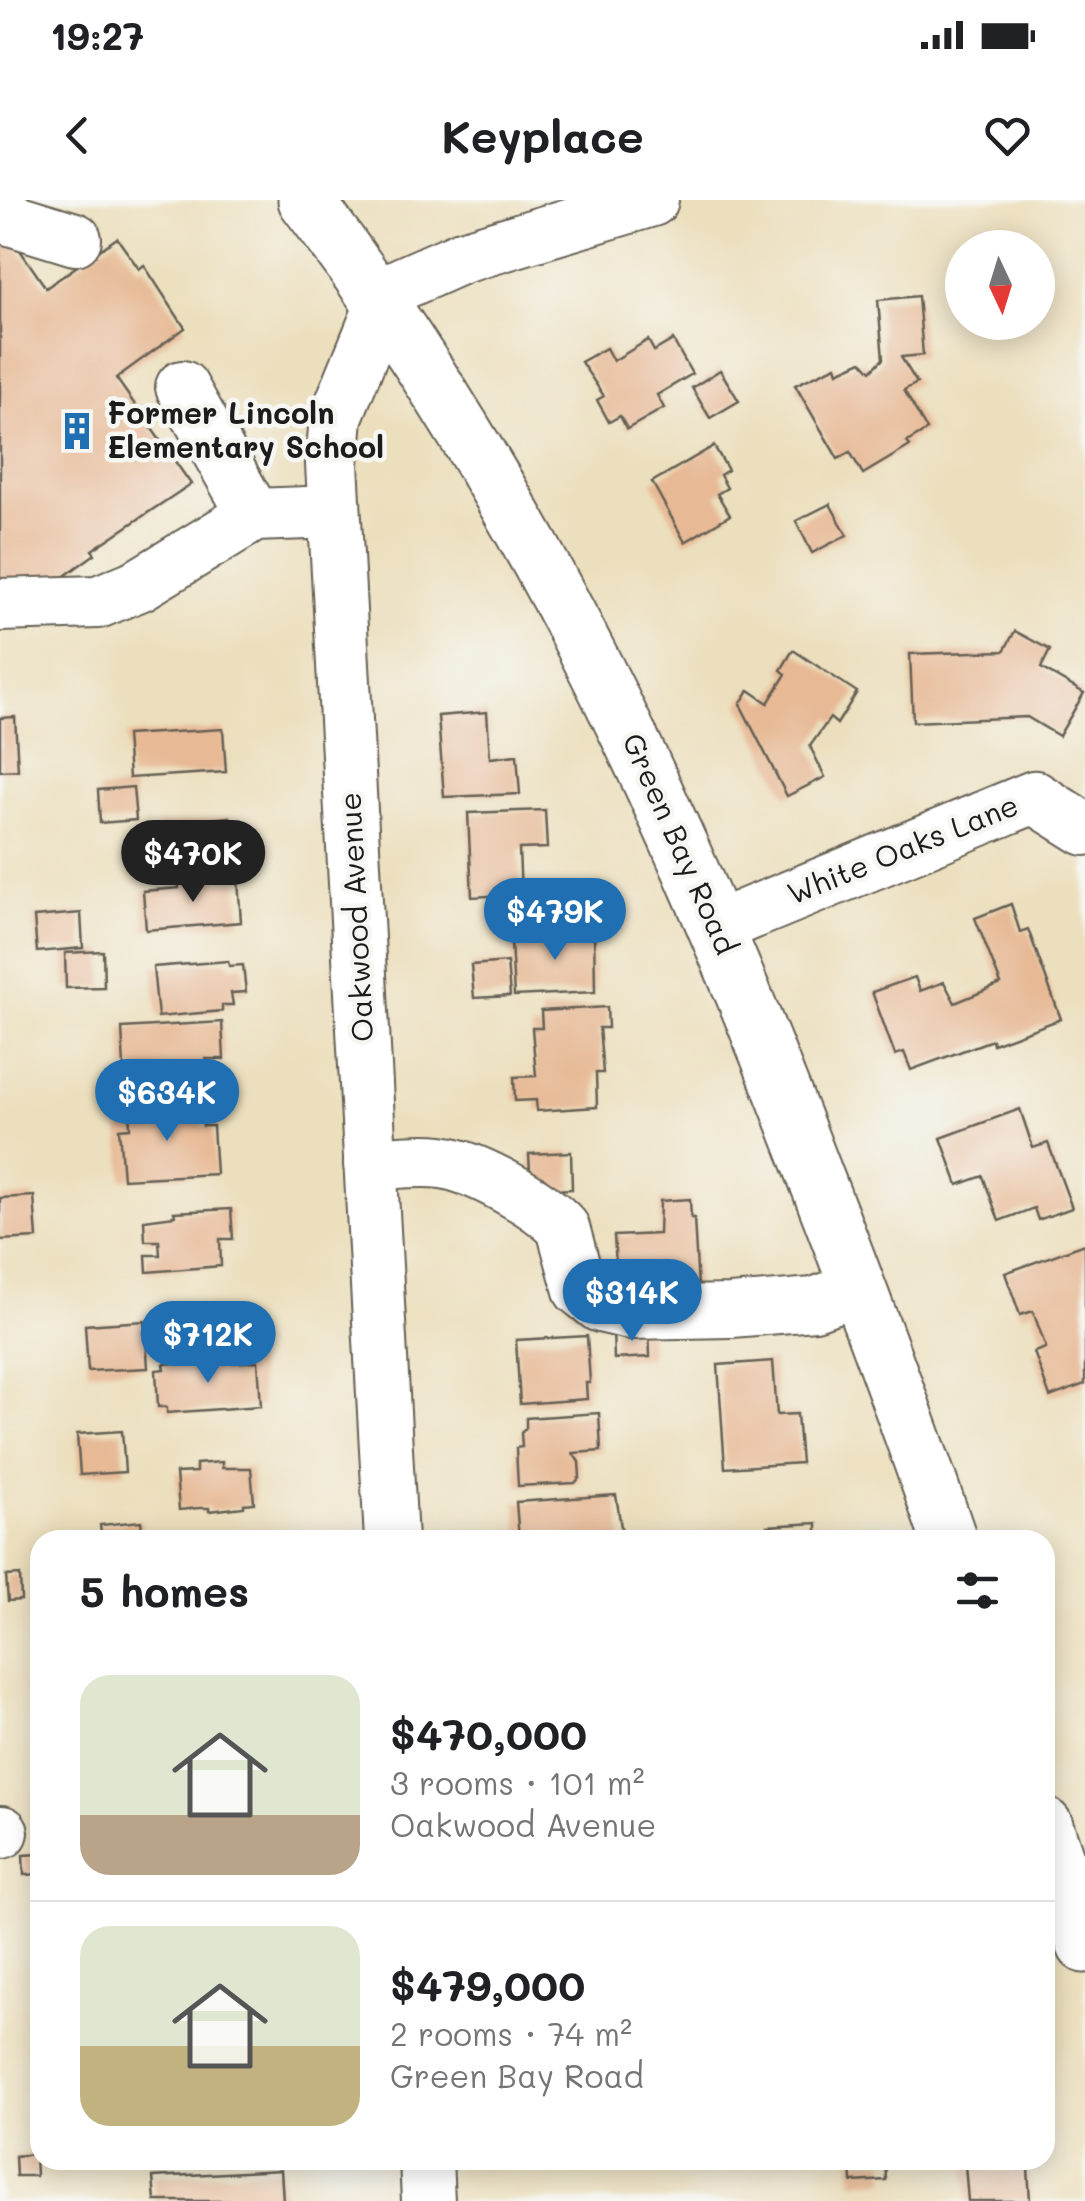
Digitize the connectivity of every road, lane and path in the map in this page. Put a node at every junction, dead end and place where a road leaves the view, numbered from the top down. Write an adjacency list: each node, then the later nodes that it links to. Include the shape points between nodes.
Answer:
1 (306, 200): 5 (main road, Green Bay Road)
2 (652, 200): 5 (street, via 462,257 401,284)
3 (0, 216): 4 (street)
4 (74, 239)
5 (383, 302): 7 (street, Oakwood Avenue, via 336,418); 11 (main road, Green Bay Road, via 527,538 623,718)
6 (182, 386): 8 (street)
7 (334, 512): 8 (street); 12 (street, Oakwood Avenue)
8 (254, 516): 9 (street, via 98,602)
9 (0, 605)
10 (1085, 829): 11 (street, White Oaks Lane, via 1034,797)
11 (717, 927): 13 (main road, Green Bay Road)
12 (370, 1164): 13 (street, via 440,1162 506,1189 563,1228 580,1290 600,1306 630,1313 731,1311 814,1304); 14 (street, Oakwood Avenue)
13 (858, 1288): 15 (main road, Green Bay Road)
14 (390, 1530)
15 (946, 1530)
16 (1055, 1856): 17 (main road)
17 (1085, 1945)
18 (426, 2170): 19 (street)
19 (428, 2201)

